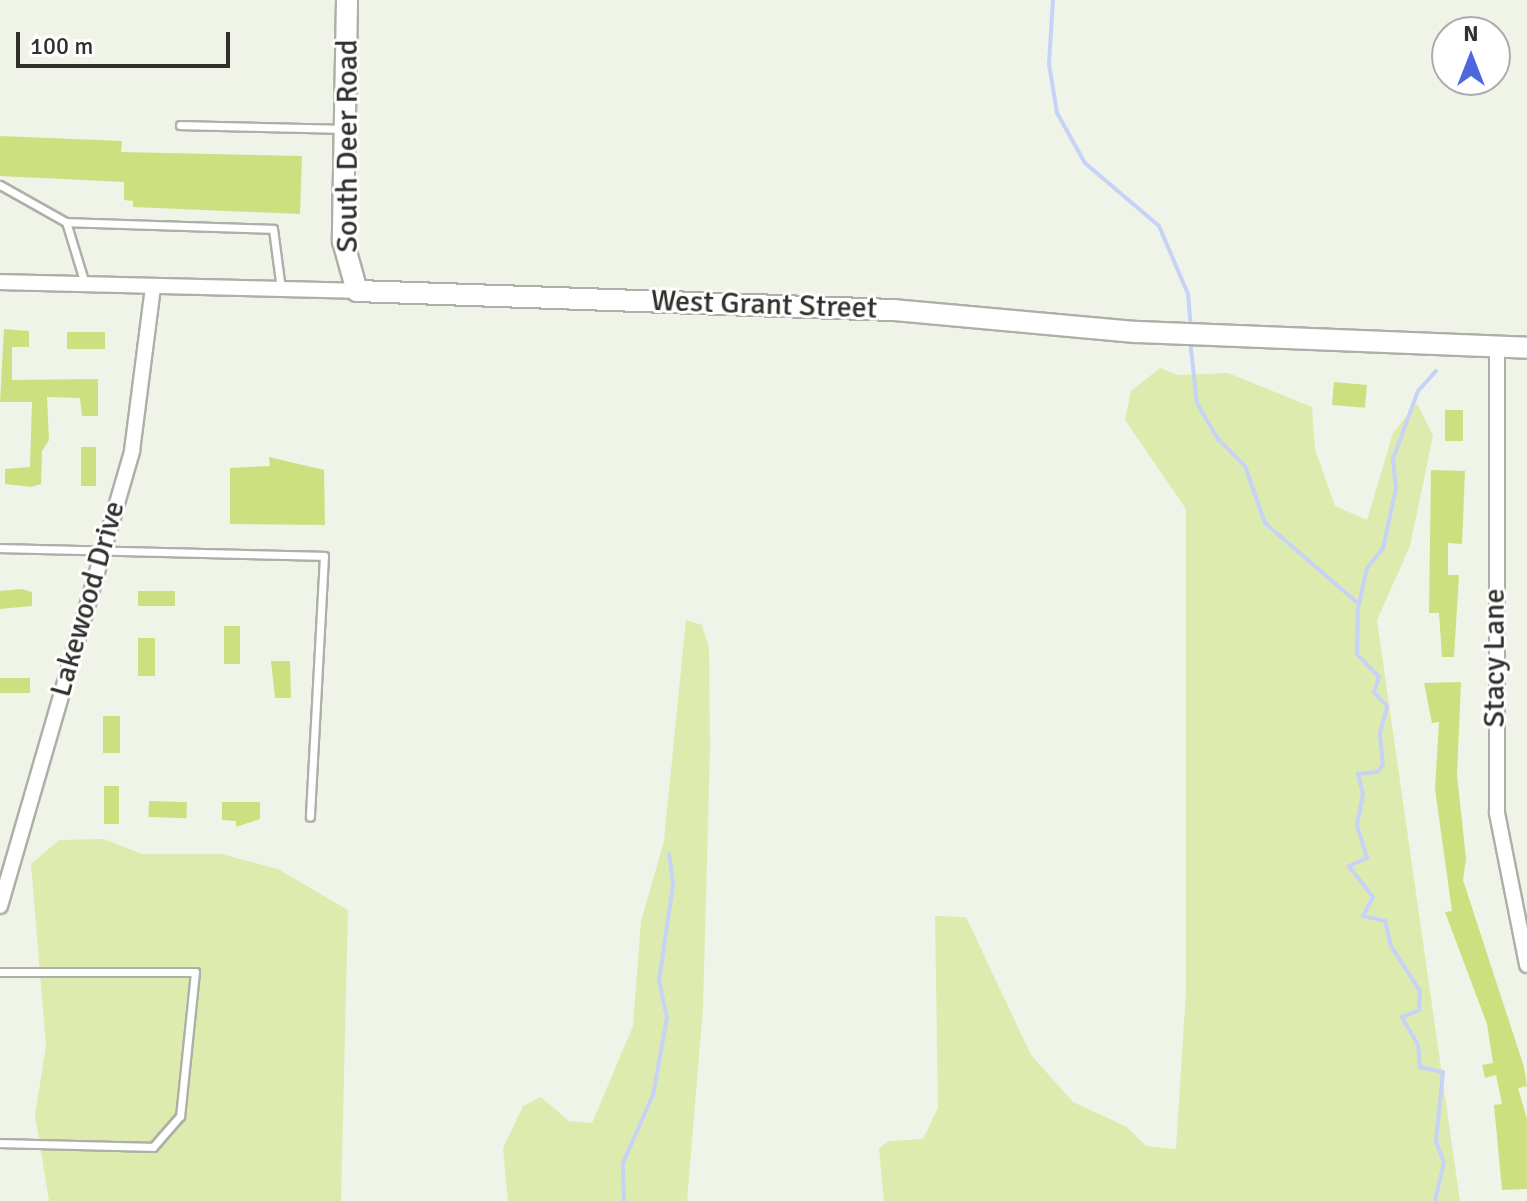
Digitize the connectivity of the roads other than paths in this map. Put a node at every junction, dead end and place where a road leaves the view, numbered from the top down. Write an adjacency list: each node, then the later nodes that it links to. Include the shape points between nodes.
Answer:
1 (347, 0): 3 (main road, South Deer Road)
2 (180, 125): 3 (lane)
3 (346, 129): 10 (main road, South Deer Road, via 343,241)
4 (0, 185): 5 (lane)
5 (66, 222): 7 (lane); 9 (lane, via 273,229)
6 (0, 282): 7 (street, West Grant Street)
7 (85, 284): 8 (street, West Grant Street)
8 (153, 288): 9 (street, West Grant Street); 14 (street, Lakewood Drive, via 139,415)
9 (281, 289): 10 (street, West Grant Street)
10 (357, 291): 11 (main road, West Grant Street, via 894,310 1136,332)
11 (1497, 347): 12 (main road, West Grant Street); 17 (street, Stacy Lane, via 1497,813)
12 (1527, 348)
13 (0, 548): 14 (lane)
14 (102, 550): 15 (lane, via 324,556); 16 (street, Lakewood Drive)
15 (310, 817)
16 (0, 906)
17 (1527, 965)
18 (0, 972): 19 (lane, via 195,972 180,1116 153,1147)
19 (0, 1143)

